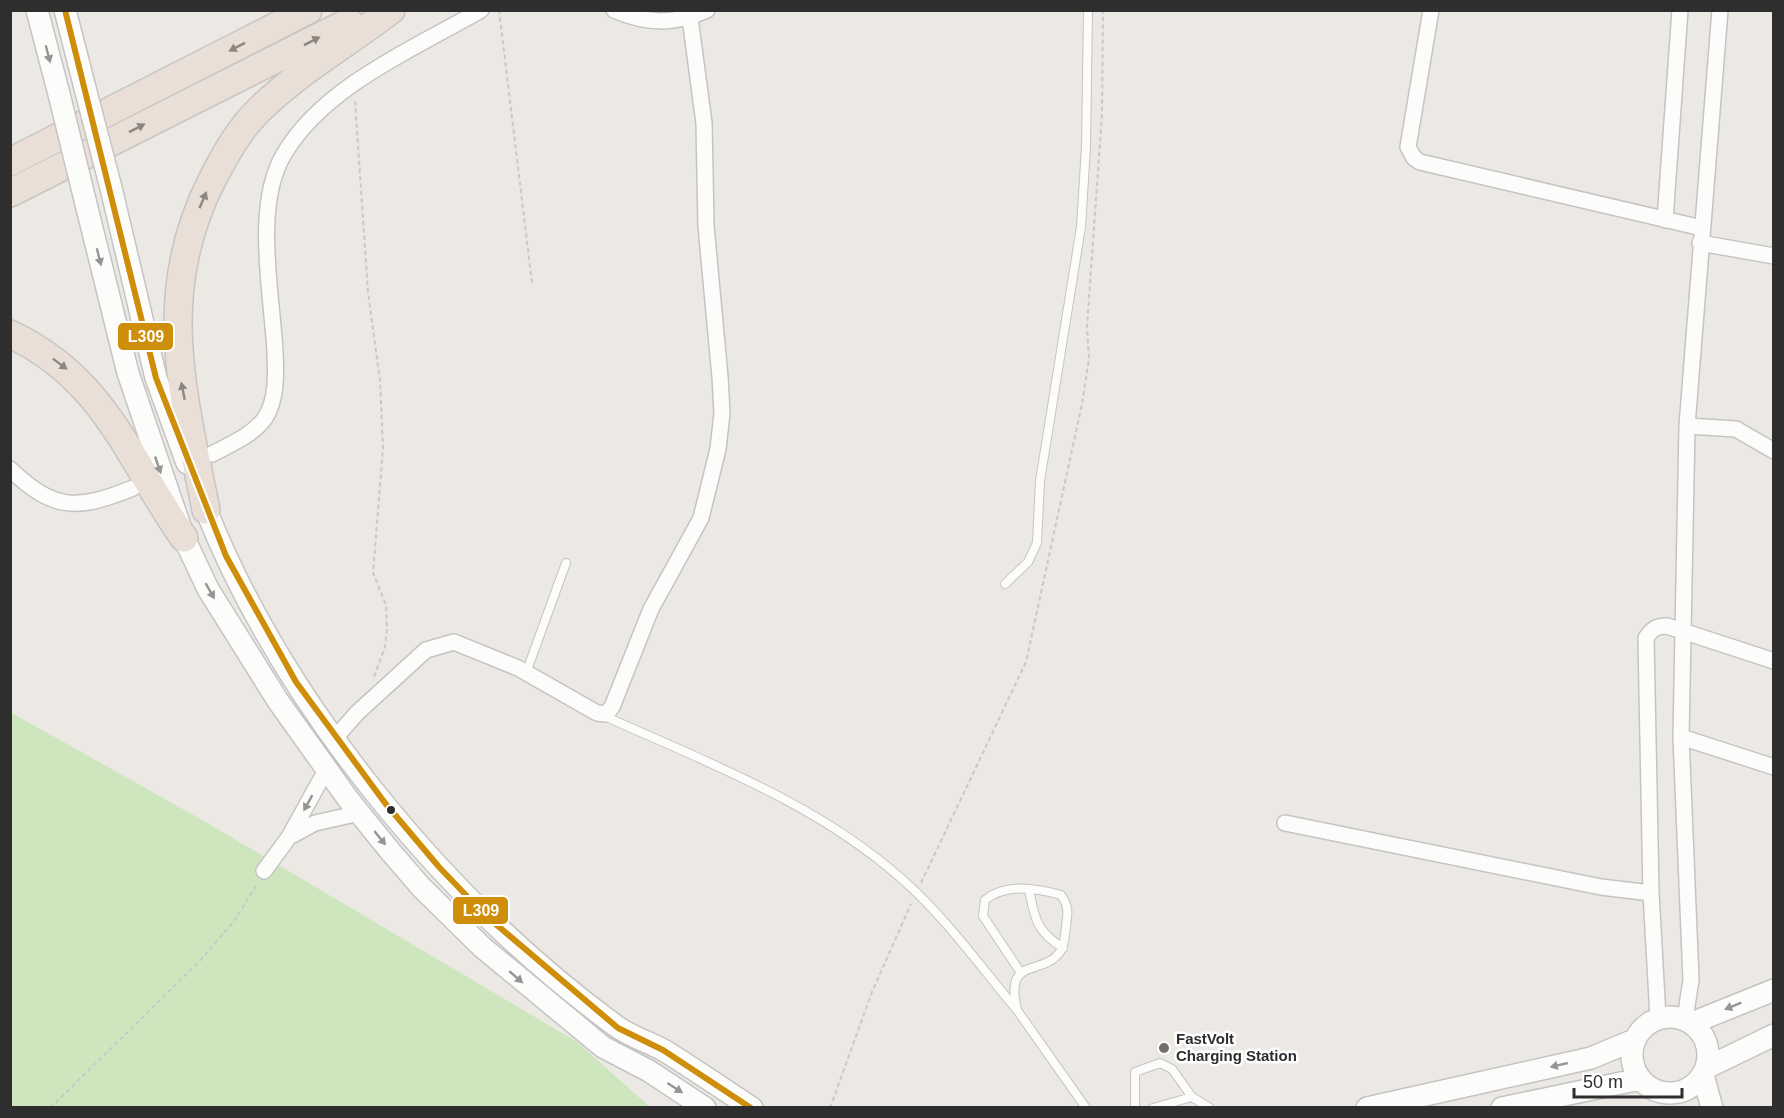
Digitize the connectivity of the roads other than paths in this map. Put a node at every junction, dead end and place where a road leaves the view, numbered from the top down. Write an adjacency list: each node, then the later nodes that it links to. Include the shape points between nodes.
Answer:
1 (37, 10): 26 (main road, one-way to 26, bridge, via 128,373)
2 (65, 10): 25 (main road, bridge, via 156,378)
3 (308, 10): 14 (highway, one-way to 14)
4 (372, 10): 15 (highway, one-way to 4)
5 (391, 10): 25 (highway, one-way to 5, via 177,347 181,275 195,220 229,147 258,111 311,65)
6 (481, 10): 22 (street, via 353,84 309,122 284,155 269,205 275,362 271,405 260,425)
7 (614, 10): 13 (street, via 649,22)
8 (707, 10): 13 (street)
9 (1088, 10): 28 (lane, via 1081,227 1040,481 1037,543 1028,562)
10 (1431, 10): 16 (street, via 1408,147 1414,158)
11 (1680, 10): 16 (street)
12 (1720, 10): 17 (street)
13 (690, 18): 32 (street, via 704,123 706,226 720,367 722,413 718,449 701,518 651,609 612,706 606,714)
14 (10, 162)
15 (10, 193)
16 (1665, 220): 17 (street)
17 (1701, 236): 18 (street); 20 (street)
18 (1773, 256)
19 (10, 334): 26 (highway, one-way to 26, via 64,367 105,411)
20 (1688, 426): 21 (street, via 1736,429); 29 (street)
21 (1773, 451)
22 (213, 454)
23 (10, 469): 24 (street, via 42,496 64,504 87,505)
24 (133, 488)
25 (206, 510): 34 (main road, via 265,629)
26 (184, 538): 36 (main road, one-way to 36, via 220,607)
27 (566, 563): 31 (lane)
28 (1005, 584)
29 (1682, 630): 30 (street); 33 (street); 42 (street, via 1658,626 1646,638)
30 (1773, 661)
31 (526, 673): 32 (street); 34 (street, via 454,642 426,650)
32 (597, 713): 46 (lane, via 769,789 865,848 934,910)
33 (1681, 737): 35 (street); 48 (street, via 1691,980)
34 (335, 738): 55 (main road, via 439,867 511,938 618,1028 663,1050)
35 (1773, 767)
36 (326, 770): 37 (main road); 39 (street, one-way to 39)
37 (360, 813): 39 (street, via 315,823); 54 (main road, one-way to 54, via 421,887 514,976 603,1047)
38 (1285, 823): 42 (street, via 1601,887)
39 (289, 837): 40 (street)
40 (264, 871)
41 (1029, 890): 43 (lane, via 1042,933); 43 (lane, via 1061,895 1065,901 1069,909); 44 (lane, via 1008,889 992,895 985,900 983,916)
42 (1651, 892): 47 (street)
43 (1063, 948): 44 (lane, via 1052,959)
44 (1021, 974): 46 (lane, via 1014,991)
45 (1773, 990): 48 (main road, one-way to 48)
46 (1017, 1010): 56 (lane)
47 (1658, 1018): 48 (main road, via 1672,1016); 50 (main road, via 1648,1023)
48 (1688, 1021): 51 (main road, via 1707,1043)
49 (1773, 1035): 51 (main road)
50 (1634, 1040): 52 (main road, via 1633,1067); 60 (main road, one-way to 60, via 1591,1058)
51 (1705, 1071): 52 (main road, via 1682,1091); 62 (main road)
52 (1653, 1093): 61 (main road)
53 (1192, 1097): 57 (lane, via 1172,1069 1160,1063 1135,1072); 58 (lane); 59 (lane)
54 (705, 1107)
55 (753, 1107)
56 (1086, 1107)
57 (1135, 1107)
58 (1153, 1107)
59 (1210, 1107)
60 (1366, 1107)
61 (1502, 1107)
62 (1712, 1107)

